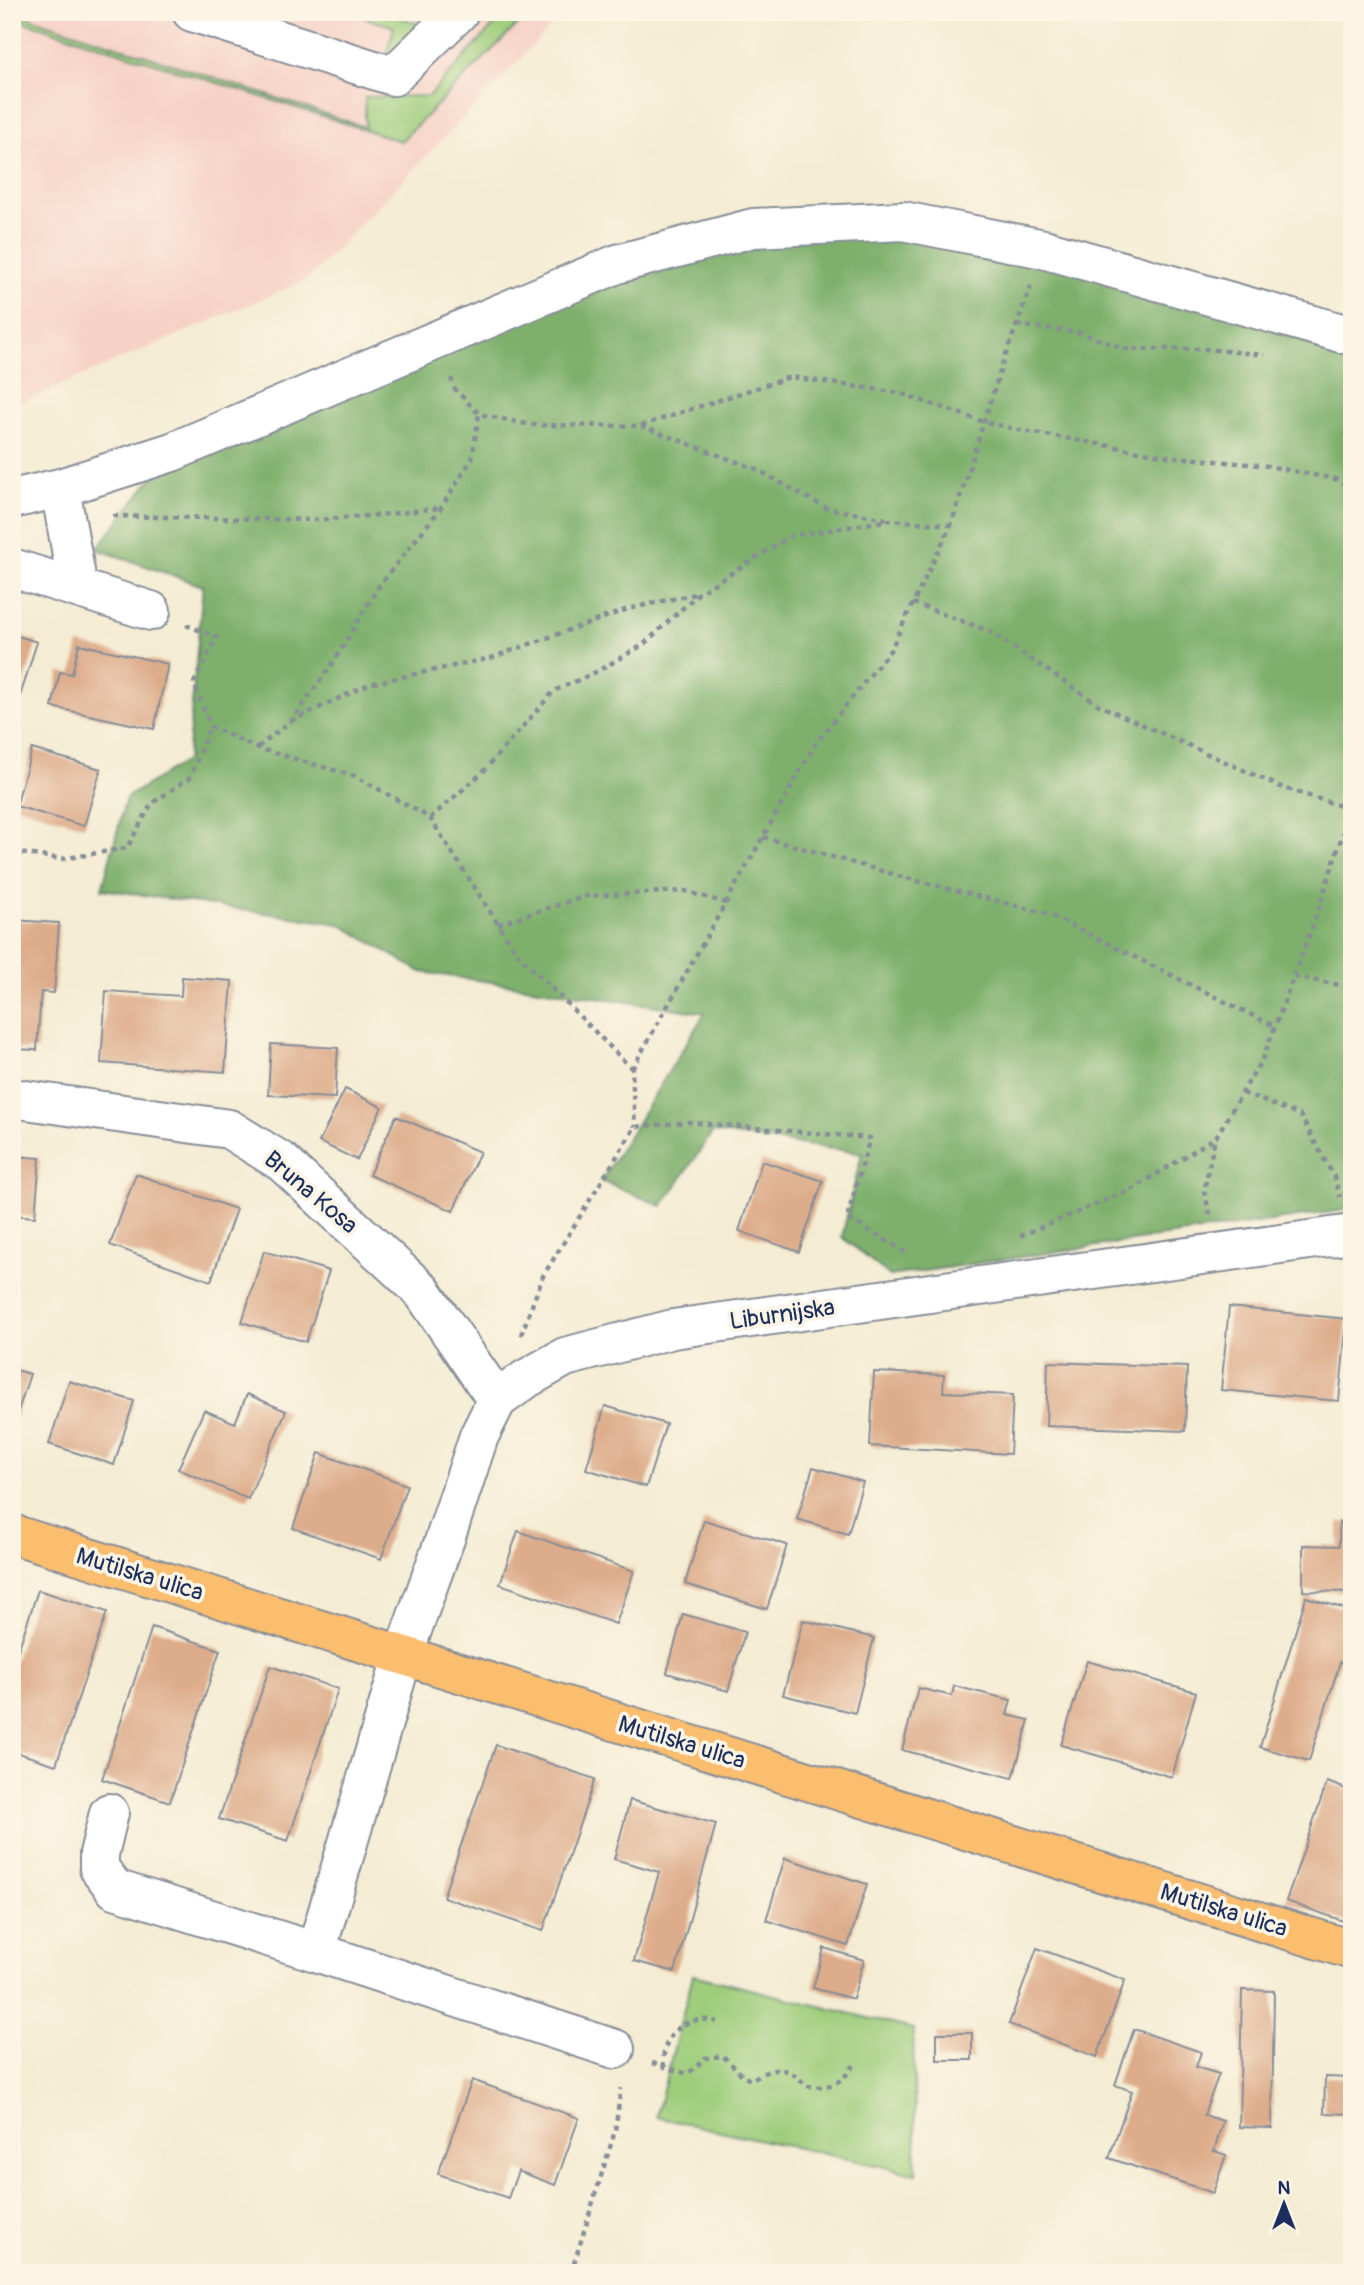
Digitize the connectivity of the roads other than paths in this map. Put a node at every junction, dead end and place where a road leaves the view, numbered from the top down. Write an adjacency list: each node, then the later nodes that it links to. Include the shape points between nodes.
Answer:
1 (192, 12): 2 (street, via 393,76)
2 (459, 12)
3 (1352, 336): 5 (street, via 1044,249 903,220 753,228 617,264 172,452)
4 (12, 499): 5 (street)
5 (63, 505): 7 (street)
6 (12, 568): 7 (street)
7 (78, 588): 8 (street)
8 (151, 611)
9 (12, 1098): 11 (street, Bruna Kosa, via 229,1129 282,1162 422,1291)
10 (1346, 1216): 11 (street, Liburnijska, via 1220,1252 673,1329 565,1357)
11 (497, 1400): 13 (street, Liburnijska, via 479,1436)
12 (12, 1534): 13 (main road, Mutilska ulica)
13 (402, 1655): 15 (main road, Mutilska ulica); 16 (street, Liburnijska)
14 (110, 1813): 16 (street, via 99,1868 115,1889)
15 (1352, 1950)
16 (316, 1952): 17 (street)
17 (615, 2049)

